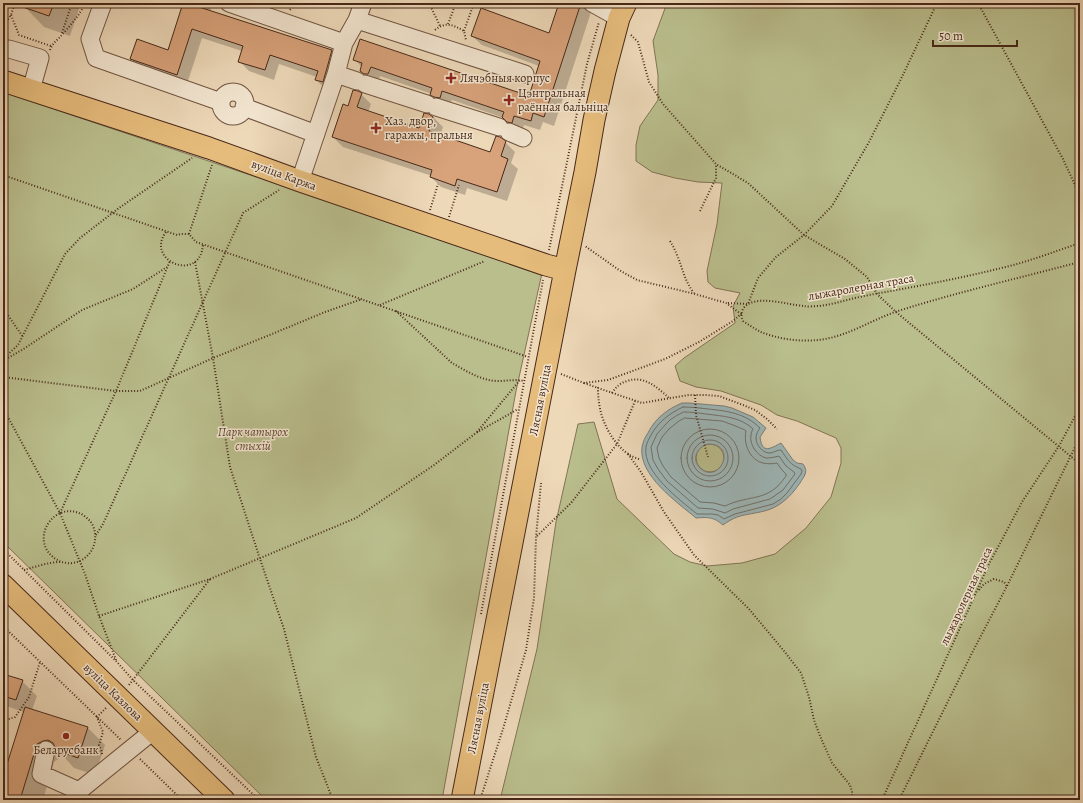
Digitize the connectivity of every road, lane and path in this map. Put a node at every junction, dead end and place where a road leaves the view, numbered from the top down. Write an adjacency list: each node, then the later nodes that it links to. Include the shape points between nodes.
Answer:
1 (14, 3): 13 (path)
2 (72, 3): 19 (path)
3 (85, 3): 19 (path)
4 (103, 3): 30 (lane, via 90,39 96,58 221,102 222,110 232,116 240,114 244,107)
5 (229, 3): 21 (lane)
6 (362, 3): 14 (lane)
7 (429, 3): 16 (path)
8 (456, 3): 15 (path)
9 (474, 3): 18 (path)
10 (937, 3): 45 (path, via 898,86 840,193 832,206)
11 (978, 3): 38 (path, via 1063,159)
12 (610, 8): 49 (path, via 587,64); 57 (main road, Лясная вуліца, via 605,71)
13 (11, 15): 17 (path); 22 (path, via 19,35)
14 (357, 20): 21 (lane); 26 (lane)
15 (448, 24)
16 (440, 26)
17 (3, 27)
18 (464, 31)
19 (61, 36): 22 (path)
20 (628, 41): 33 (path, via 630,34 638,42 649,82 663,104)
21 (344, 43): 25 (lane)
22 (51, 46): 24 (path)
23 (9, 49): 28 (lane, via 40,58)
24 (49, 53)
25 (336, 74): 29 (lane); 30 (lane)
26 (525, 74)
27 (3, 81): 28 (main road, вуліца Каржа)
28 (30, 90): 35 (main road, вуліца Каржа, via 209,148)
29 (510, 132)
30 (316, 134): 35 (lane)
31 (196, 156): 40 (path)
32 (213, 162): 44 (path)
33 (716, 164): 39 (path, via 716,178); 45 (path, via 748,183)
34 (3, 175): 40 (path)
35 (292, 183): 50 (path, via 243,213); 57 (main road, вуліца Каржа)
36 (438, 184): 41 (path)
37 (459, 184): 42 (path)
38 (1080, 196)
39 (700, 211)
40 (112, 213): 43 (path); 70 (path, via 80,238 65,254)
41 (429, 213)
42 (448, 220)
43 (166, 232): 44 (path, via 177,235); 53 (path, via 162,249)
44 (189, 234): 48 (path, via 196,242)
45 (804, 235): 60 (path, via 845,259 866,277); 64 (path, via 776,257 758,278)
46 (670, 241): 59 (path, via 684,276)
47 (1080, 243): 60 (path, лыжаролерная траса, via 1018,264)
48 (203, 244): 50 (path); 54 (path, via 203,251)
49 (549, 250)
50 (225, 252): 61 (path); 62 (path)
51 (584, 254): 59 (path, via 586,246 618,270 637,280)
52 (486, 260): 65 (path)
53 (170, 261): 54 (path, via 182,266); 56 (path)
54 (195, 262): 62 (path)
55 (1080, 262): 68 (path)
56 (168, 267): 73 (path, via 134,289 82,310); 81 (path)
57 (565, 270): 130 (main road, Лясная вуліца)
58 (543, 280): 71 (path)
59 (695, 294): 63 (path)
60 (876, 294): 64 (path, лыжаролерная траса, via 820,306 767,302); 68 (path)
61 (362, 299): 65 (path); 72 (path)
62 (203, 303): 72 (path); 76 (path)
63 (726, 303): 64 (path, лыжаролерная траса); 69 (path)
64 (748, 304): 69 (path)
65 (380, 305): 67 (path)
66 (3, 308): 70 (path)
67 (395, 310): 71 (path); 77 (path, via 460,368 492,381)
68 (896, 312): 69 (path, via 832,338 803,341 762,332 743,320); 93 (path)
69 (741, 314): 79 (path, via 699,342 665,359 608,380)
70 (23, 338): 73 (path)
71 (528, 357): 78 (path)
72 (213, 358): 76 (path); 104 (path, via 230,467)
73 (3, 360)
74 (558, 373): 79 (path)
75 (3, 377): 81 (path)
76 (168, 379): 81 (path, via 140,392); 101 (path)
77 (520, 380): 78 (path); 90 (path)
78 (524, 381): 88 (path)
79 (584, 383): 80 (path)
80 (598, 388): 82 (path); 92 (path, via 601,414)
81 (116, 391): 100 (path)
82 (612, 393): 84 (path, via 618,385 636,379 647,381); 85 (path)
83 (695, 395): 84 (path); 89 (path, via 719,396 743,405 755,410); 96 (path, via 696,415)
84 (669, 398): 85 (path, via 642,403)
85 (635, 401): 92 (path)
86 (1080, 407): 93 (path, лыжаролерная траса)
87 (3, 408): 100 (path)
88 (519, 409): 90 (path); 113 (path)
89 (777, 429)
90 (476, 433): 104 (path, via 356,518)
91 (1080, 437): 95 (path)
92 (617, 444): 94 (path); 102 (path, via 571,503)
93 (1059, 446): 95 (path); 111 (path, лыжаролерная траса, via 1022,502)
94 (628, 454): 97 (path); 132 (path, via 694,555 748,609 801,673 820,736 832,763 850,785)
95 (1071, 456): 98 (path); 110 (path)
96 (708, 457)
97 (639, 459)
98 (1080, 464)
99 (541, 482): 102 (path)
100 (60, 513): 101 (path, via 78,512 93,525); 105 (path); 106 (path, via 51,519 45,528 43,539 52,557)
101 (96, 535): 105 (path, via 88,555)
102 (536, 537): 131 (path, via 534,598 526,650)
103 (3, 549): 107 (path)
104 (260, 559): 108 (path); 129 (path, via 284,629 316,757)
105 (80, 561): 106 (path); 112 (path)
106 (61, 562): 107 (path)
107 (24, 570): 116 (path)
108 (210, 579): 112 (path); 117 (path)
109 (3, 585): 118 (main road, вуліца Казлова)
110 (1007, 586): 111 (path, via 1004,582 994,579); 134 (path)
111 (978, 590): 133 (path, лыжаролерная траса)
112 (99, 616): 116 (path)
113 (480, 620)
114 (3, 626): 115 (path)
115 (40, 662): 119 (path); 120 (path, via 29,697 15,718)
116 (117, 662): 117 (path)
117 (133, 680): 118 (path); 128 (path)
118 (118, 697): 119 (path); 121 (main road, вуліца Казлова)
119 (97, 717): 123 (path); 124 (path, via 103,732)
120 (3, 721)
121 (153, 731): 123 (lane); 127 (main road, вуліца Казлова)
122 (46, 750): 125 (lane, via 41,774)
123 (130, 750): 125 (lane); 126 (path)
124 (100, 757)
125 (77, 795)
126 (182, 800)
127 (224, 800)
128 (258, 800)
129 (333, 800)
130 (462, 800)
131 (480, 800)
132 (852, 800)
133 (882, 800)
134 (899, 800)

